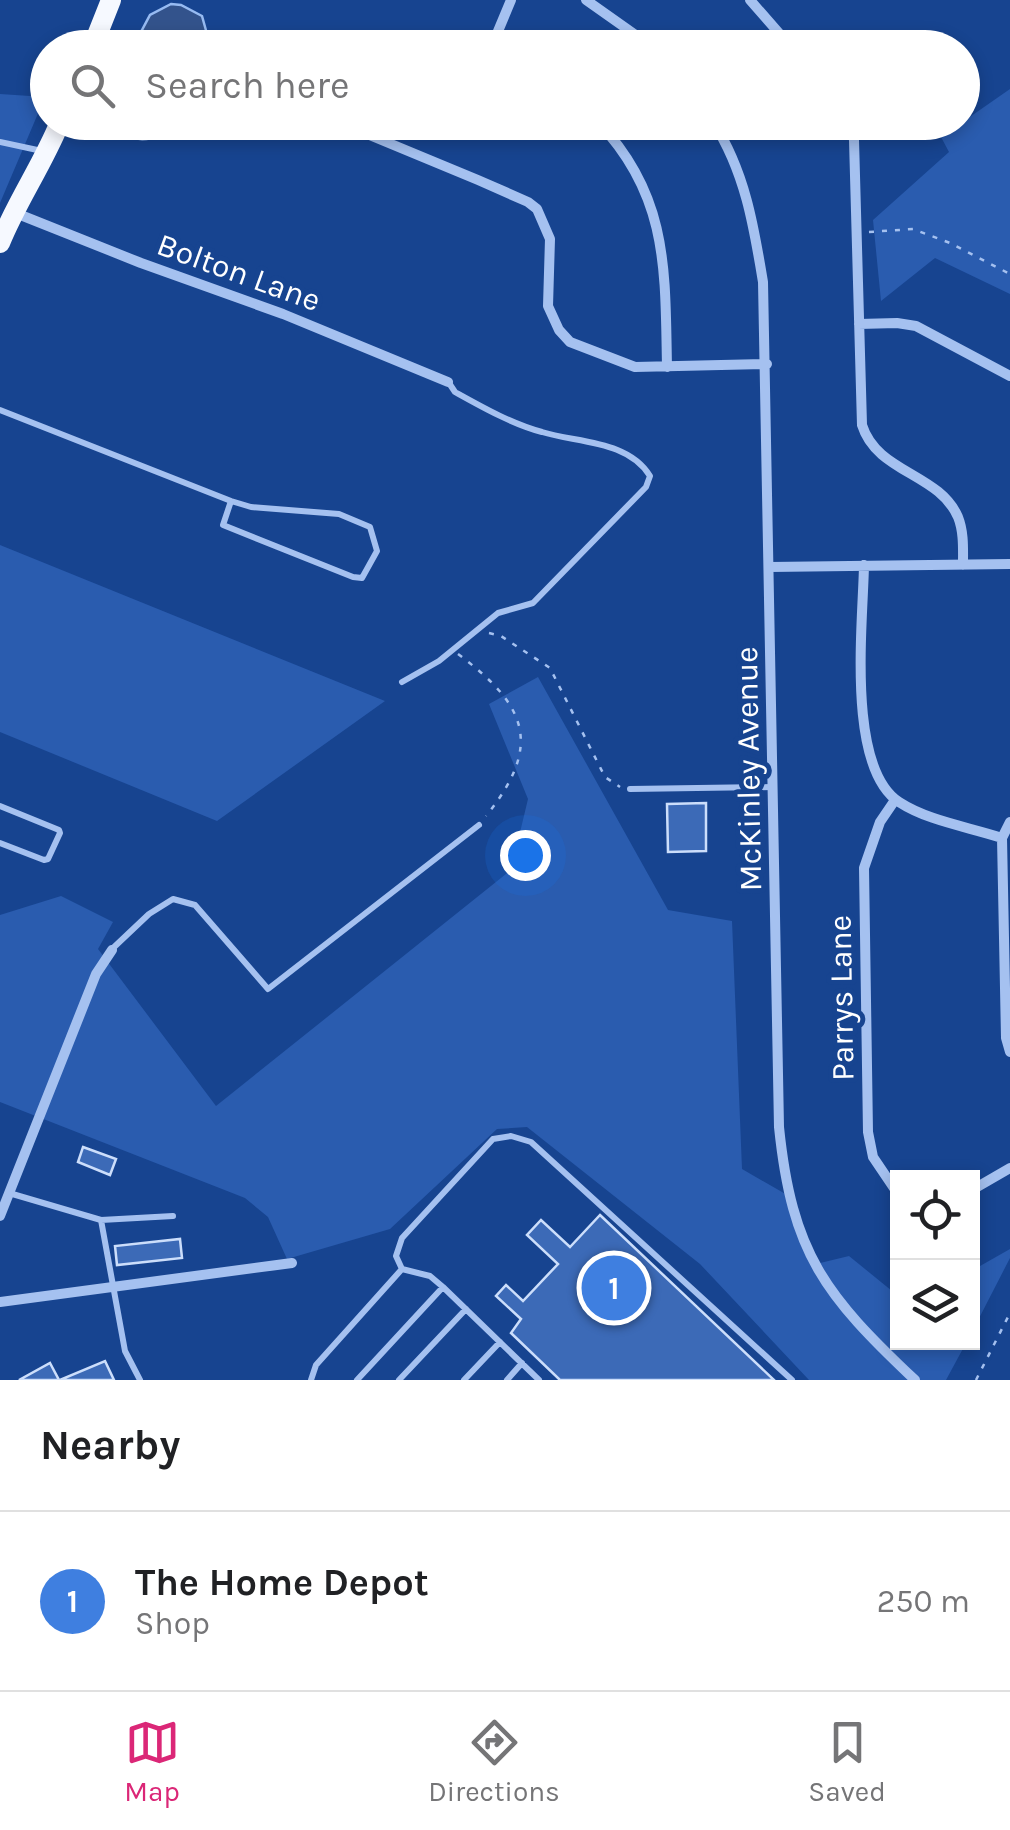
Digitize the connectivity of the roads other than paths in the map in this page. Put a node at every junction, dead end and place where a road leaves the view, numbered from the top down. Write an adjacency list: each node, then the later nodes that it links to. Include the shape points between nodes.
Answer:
1 (111, 0): 5 (highway)
2 (511, 0): 6 (street)
3 (586, 0): 7 (street)
4 (750, 0): 8 (street)
5 (99, 30)
6 (498, 30)
7 (628, 30)
8 (776, 30)
9 (53, 140): 15 (highway)
10 (387, 140): 20 (street, via 528,202 550,239 548,306 570,342 626,364)
11 (612, 140): 20 (street, via 638,174 658,227)
12 (722, 140): 19 (street, McKinley Avenue, via 754,220)
13 (854, 140): 18 (street)
14 (0, 142): 15 (lane)
15 (48, 152): 16 (highway)
16 (12, 212): 17 (highway); 22 (street, Bolton Lane)
17 (0, 243)
18 (859, 324): 21 (street, via 916,326); 27 (street, via 865,434 882,456 947,499 960,525)
19 (767, 364): 20 (street); 28 (street, McKinley Avenue)
20 (667, 367)
21 (1010, 376)
22 (448, 382): 29 (lane, via 455,392 545,434 581,438 630,456 650,476 534,603 498,613)
23 (0, 410): 24 (lane)
24 (231, 501): 24 (lane, via 223,525 353,576 366,574 377,551 370,527 339,514)
25 (1010, 564): 27 (street)
26 (864, 565): 27 (street); 28 (street); 32 (street, via 863,732 878,777)
27 (963, 565)
28 (770, 567): 30 (street, McKinley Avenue)
29 (402, 682)
30 (774, 786): 31 (lane); 63 (street, McKinley Avenue, via 779,1127 793,1212 832,1295)
31 (630, 789)
32 (896, 800): 36 (street); 41 (street, Parrys Lane, via 880,822 864,868 868,1132 873,1158)
33 (0, 806): 37 (lane, via 60,833 44,860)
34 (1010, 822): 36 (street)
35 (479, 825): 38 (lane, via 268,989 195,905 172,899)
36 (1002, 838): 39 (street)
37 (0, 842)
38 (112, 950): 43 (street)
39 (1010, 1052)
40 (1010, 1168): 42 (street)
41 (890, 1182)
42 (980, 1185)
43 (4, 1191): 44 (street); 46 (lane)
44 (0, 1216)
45 (174, 1216): 46 (lane)
46 (100, 1220): 49 (lane)
47 (292, 1262): 49 (street)
48 (402, 1269): 50 (lane); 56 (lane, via 316,1364); 62 (lane, via 396,1256 402,1238 493,1140 511,1136 531,1142)
49 (111, 1287): 51 (street); 55 (lane, via 125,1351)
50 (443, 1287): 52 (lane); 57 (lane)
51 (0, 1302)
52 (466, 1309): 53 (lane); 58 (lane)
53 (500, 1342): 54 (lane); 59 (lane)
54 (522, 1364): 60 (lane); 61 (lane)
55 (140, 1380)
56 (311, 1380)
57 (357, 1380)
58 (399, 1380)
59 (464, 1380)
60 (507, 1380)
61 (540, 1380)
62 (792, 1380)
63 (915, 1380)

